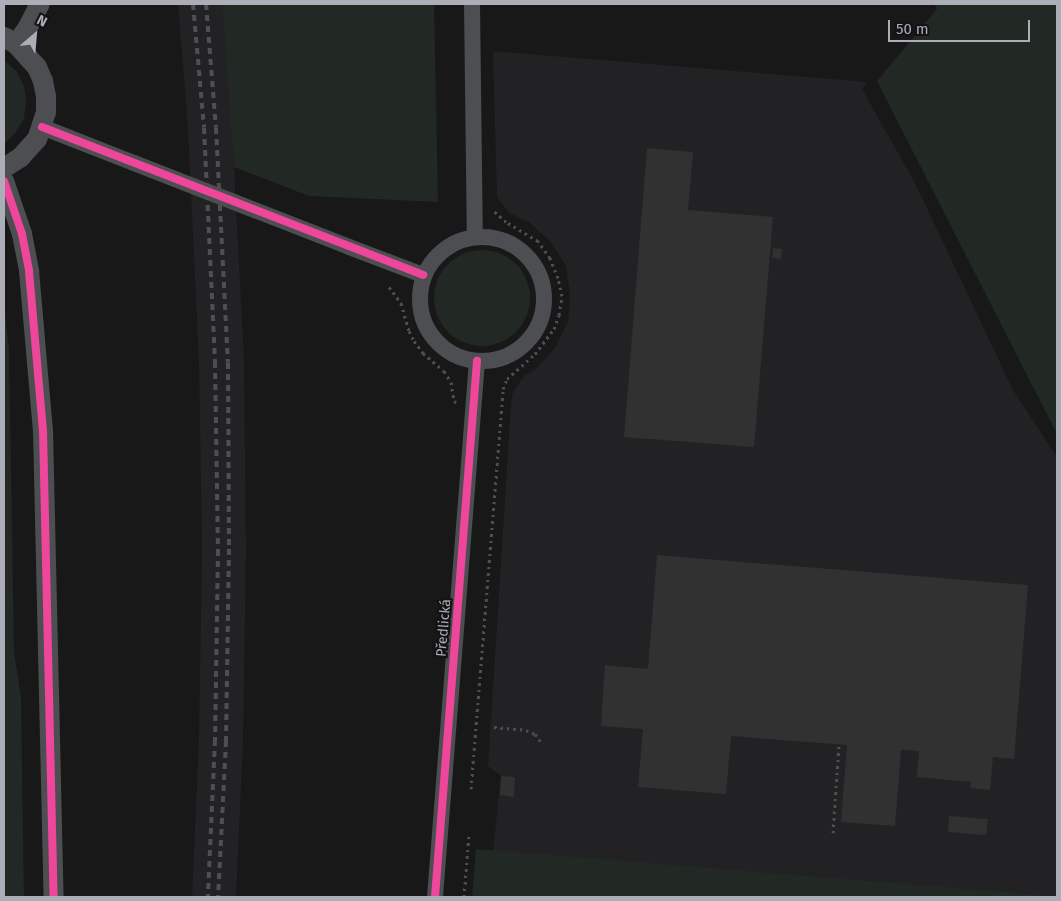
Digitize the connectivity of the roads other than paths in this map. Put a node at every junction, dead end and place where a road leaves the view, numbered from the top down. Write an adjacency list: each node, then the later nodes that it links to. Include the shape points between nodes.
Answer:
1 (40, 4): 3 (street, via 27,29)
2 (472, 4): 7 (street)
3 (10, 40): 4 (street, via 37,67 44,81 46,112)
4 (42, 127): 5 (street, via 30,149); 8 (street, bridge)
5 (4, 168)
6 (4, 180): 10 (street, via 22,234 29,271 43,430)
7 (475, 236): 8 (street, via 444,249 435,256); 9 (street, via 502,240 515,246 534,265 544,291 541,318 527,341 505,357)
8 (424, 275): 9 (street, via 419,301 426,326 442,347 452,354)
9 (477, 361): 11 (street, Předlická)
10 (54, 897)
11 (435, 897)

